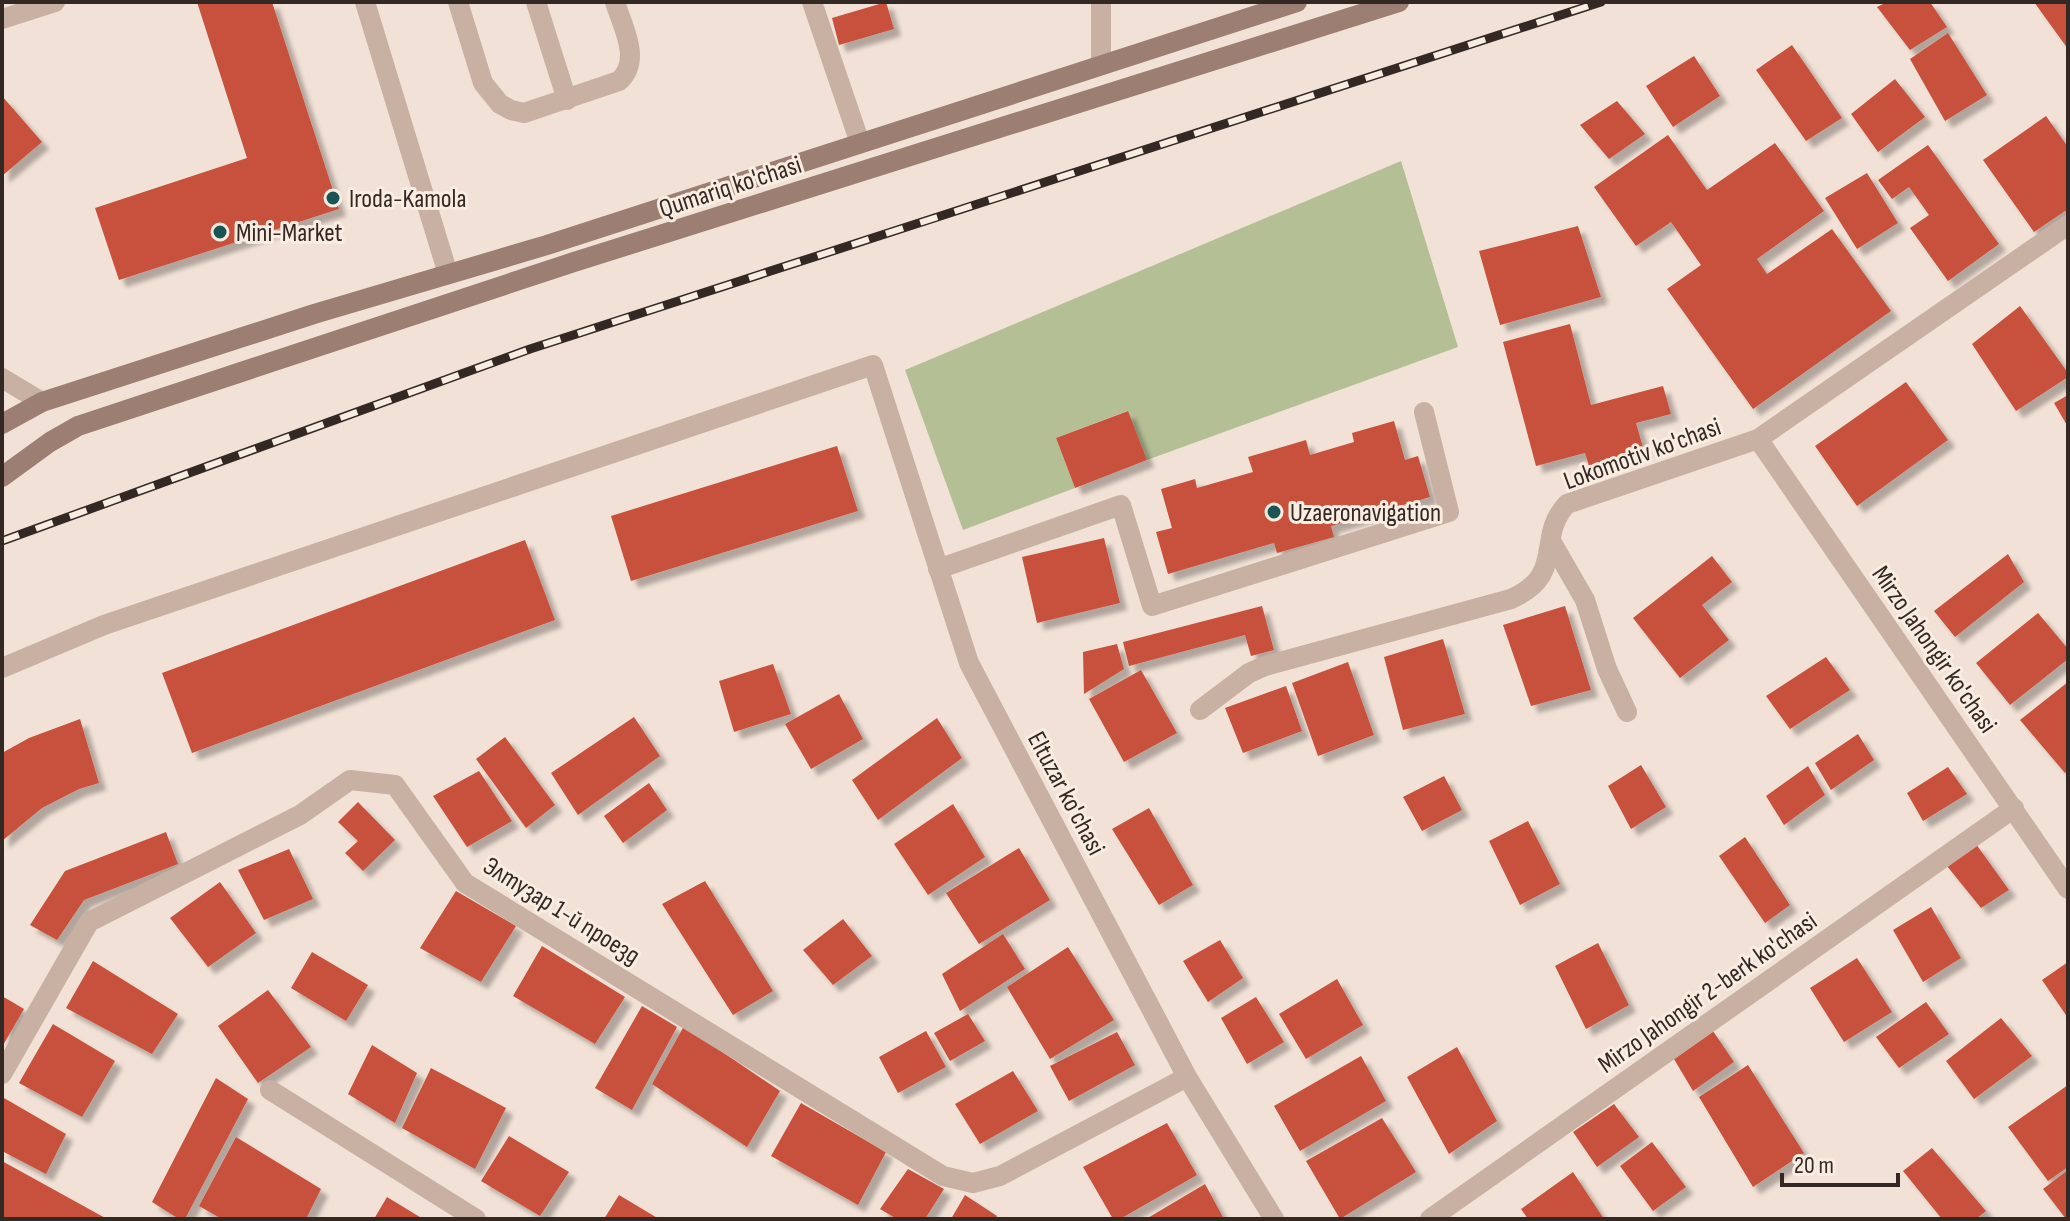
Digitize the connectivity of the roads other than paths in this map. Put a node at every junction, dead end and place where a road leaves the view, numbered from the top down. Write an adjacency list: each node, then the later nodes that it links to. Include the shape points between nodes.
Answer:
1 (55, 2): 10 (street)
2 (365, 2): 15 (street)
3 (458, 2): 12 (street, via 483,83 500,104 524,113)
4 (536, 2): 12 (street)
5 (615, 2): 12 (street, via 631,64 619,81)
6 (812, 2): 13 (street)
7 (1101, 2): 11 (street)
8 (1297, 2): 11 (main road, Qumariq ko'chasi)
9 (1399, 2): 16 (main road, Qumariq ko'chasi)
10 (2, 19)
11 (1101, 65): 13 (main road, Qumariq ko'chasi)
12 (567, 100)
13 (860, 143): 15 (main road, Qumariq ko'chasi)
14 (2068, 225): 21 (street, Lokomotiv ko'chasi)
15 (448, 274): 16 (main road); 18 (main road, Qumariq ko'chasi)
16 (458, 300): 22 (main road, Qumariq ko'chasi, via 78,426)
17 (2, 378): 18 (street)
18 (42, 402): 20 (main road, Qumariq ko'chasi)
19 (1424, 412): 24 (street, via 1449,512 1152,606 1121,505)
20 (2, 424)
21 (1758, 439): 23 (street, Lokomotiv ko'chasi, via 1567,504 1558,514); 28 (street, Mirzo Jahongir ko'chasi)
22 (2, 477)
23 (1551, 541): 26 (street, Lokomotiv ko'chasi, via 1541,579 1531,590 1265,666); 27 (street, via 1585,600)
24 (938, 569): 25 (street, Eltuzar ko'chasi, via 873,365 104,625); 31 (street, Eltuzar ko'chasi, via 969,663)
25 (2, 668)
26 (1200, 710)
27 (1627, 712)
28 (2014, 808): 29 (street, Mirzo Jahongir ko'chasi); 35 (street, Mirzo Jahongir 2-berk ko'chasi)
29 (2068, 889)
30 (2, 1074): 31 (street, Элтузар 1-й проезд, via 89,922 300,815 350,780 395,785 465,883 943,1176 973,1183 1000,1176)
31 (1187, 1077): 34 (street, Eltuzar ko'chasi)
32 (270, 1090): 33 (street)
33 (476, 1219)
34 (1274, 1219)
35 (1430, 1219)

